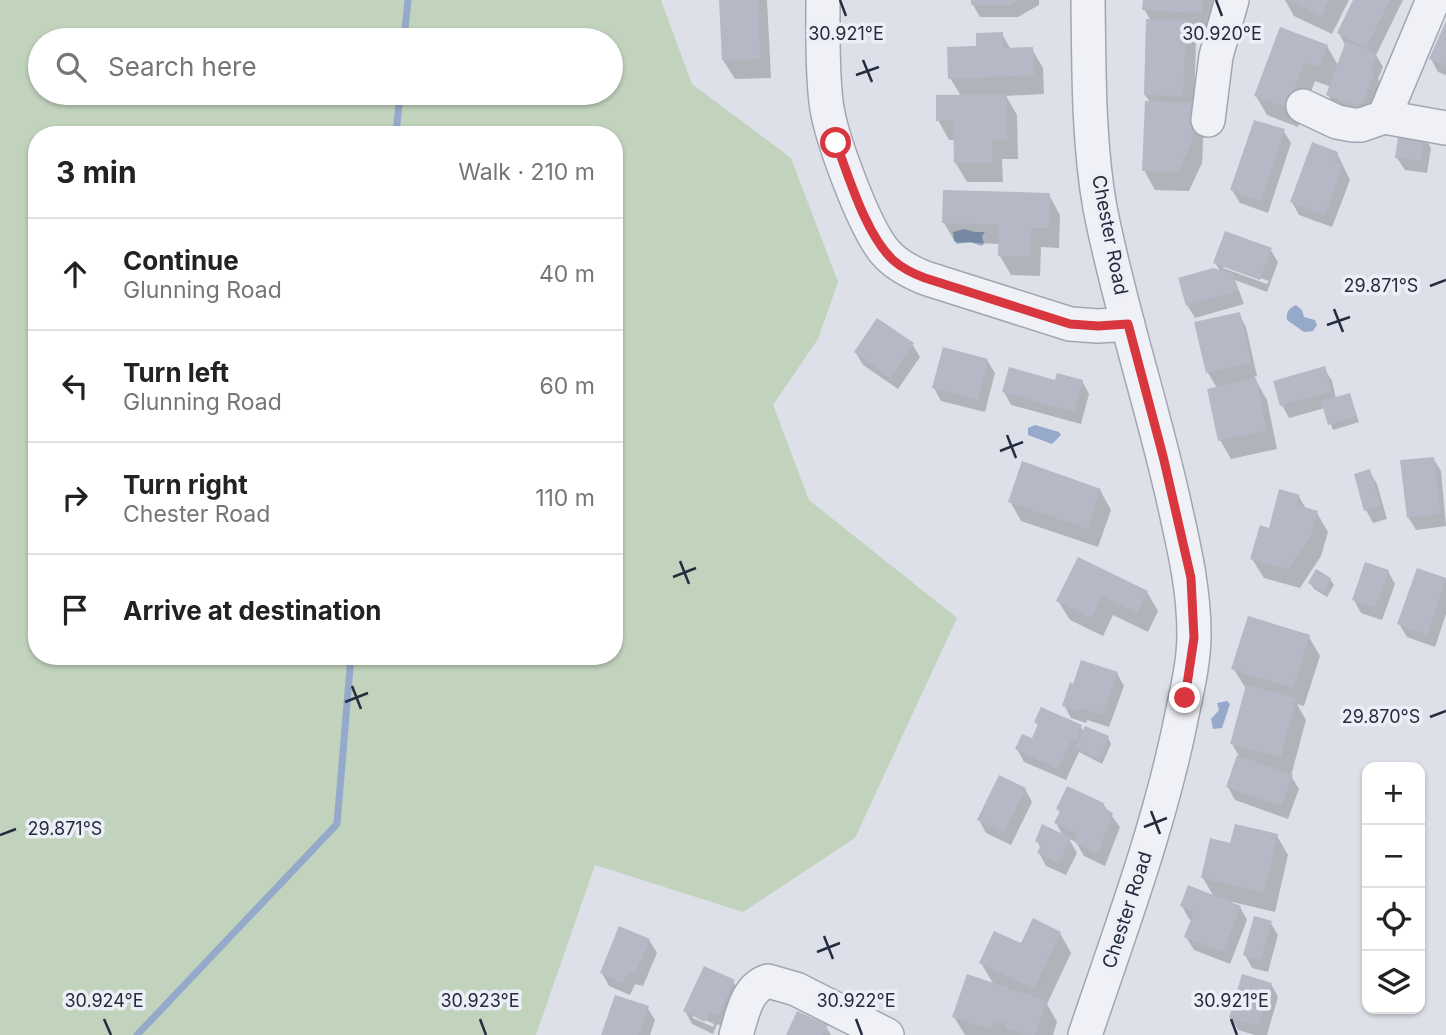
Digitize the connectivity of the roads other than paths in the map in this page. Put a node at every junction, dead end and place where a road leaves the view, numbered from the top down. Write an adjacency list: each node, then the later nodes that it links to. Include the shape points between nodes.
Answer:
1 (823, 0): 9 (street, via 823,68 836,143 855,194 886,253 925,278 1070,324)
2 (1088, 0): 9 (street, Chester Road, via 1100,206)
3 (1232, 0): 7 (street, via 1216,56)
4 (1433, 0): 6 (street)
5 (1303, 106): 6 (street, via 1353,125)
6 (1384, 117): 8 (street)
7 (1208, 120)
8 (1446, 128)
9 (1128, 324): 12 (street, Chester Road, via 1191,578 1194,638 1172,762)
10 (736, 1035): 11 (street, via 746,1002 755,988 768,981 796,989)
11 (887, 1035)
12 (1085, 1035)

